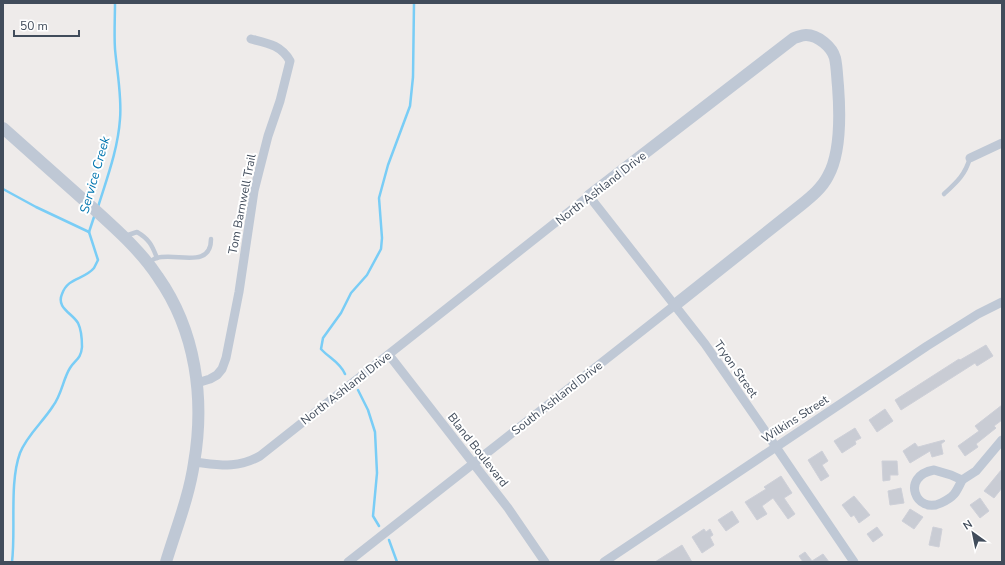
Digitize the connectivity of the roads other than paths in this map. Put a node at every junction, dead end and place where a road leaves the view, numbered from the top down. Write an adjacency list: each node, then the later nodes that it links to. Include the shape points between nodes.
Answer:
1 (251, 39): 13 (street, Tom Barnwell Trail, via 281,49 290,61 254,191 226,358 217,375)
2 (3, 128): 9 (street)
3 (1002, 143): 4 (street)
4 (970, 158): 5 (lane, via 960,180)
5 (944, 194)
6 (589, 196): 7 (street, North Ashland Drive, via 794,38 813,36 829,47 835,57 839,108 838,142 829,176 821,187); 11 (street, Tryon Street); 12 (street, North Ashland Drive)
7 (766, 234): 11 (street, South Ashland Drive)
8 (211, 238): 9 (lane, via 211,247 201,257)
9 (152, 260): 13 (street, via 184,327)
10 (1002, 302): 15 (street, Wilkins Street, via 927,346)
11 (675, 305): 15 (street, Tryon Street); 17 (street, South Ashland Drive)
12 (389, 355): 16 (street, North Ashland Drive, via 251,461 231,466); 17 (street, Bland Boulevard)
13 (196, 383): 16 (street, via 199,415)
14 (1002, 440): 18 (street, via 976,471)
15 (775, 446): 22 (street, Wilkins Street); 23 (street, Tryon Street)
16 (195, 462): 19 (street)
17 (474, 464): 20 (street, South Ashland Drive); 21 (street, Bland Boulevard)
18 (962, 480): 18 (street, via 956,493 936,505 924,504 915,495 915,483 919,476 926,472 934,470)
19 (166, 562)
20 (348, 562)
21 (545, 562)
22 (604, 562)
23 (854, 562)

